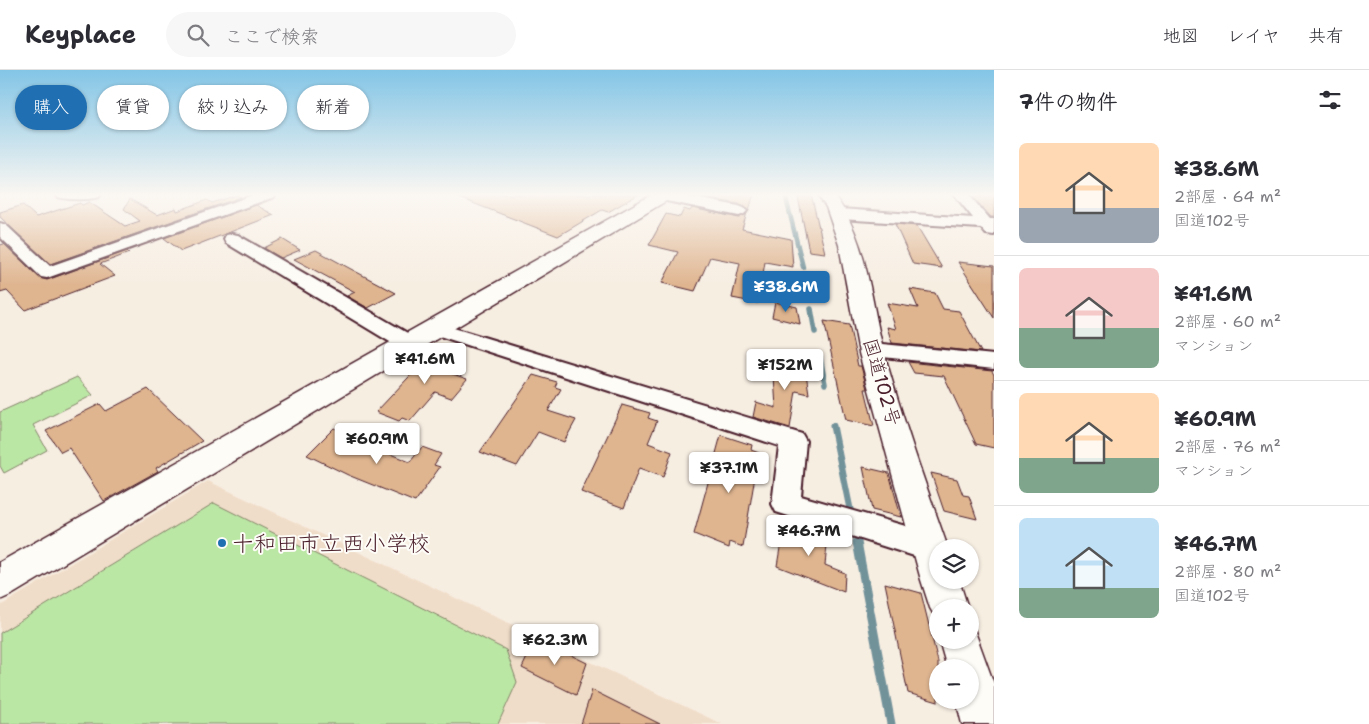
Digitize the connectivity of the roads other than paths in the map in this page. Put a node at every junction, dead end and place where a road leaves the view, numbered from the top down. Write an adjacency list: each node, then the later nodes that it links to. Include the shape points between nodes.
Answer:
1 (183, 225): 6 (street, via 47,273)
2 (612, 225): 8 (main road)
3 (838, 225): 10 (main road, 国道102号)
4 (974, 225): 5 (street)
5 (991, 227)
6 (0, 228)
7 (232, 239): 9 (street)
8 (434, 328): 9 (main road); 13 (street, via 793,441 786,504)
9 (408, 343): 14 (main road)
10 (872, 350): 11 (street); 12 (main road, 国道102号)
11 (994, 362)
12 (929, 544)
13 (929, 562)
14 (0, 582)
15 (979, 700): 16 (main road)
16 (984, 724)

